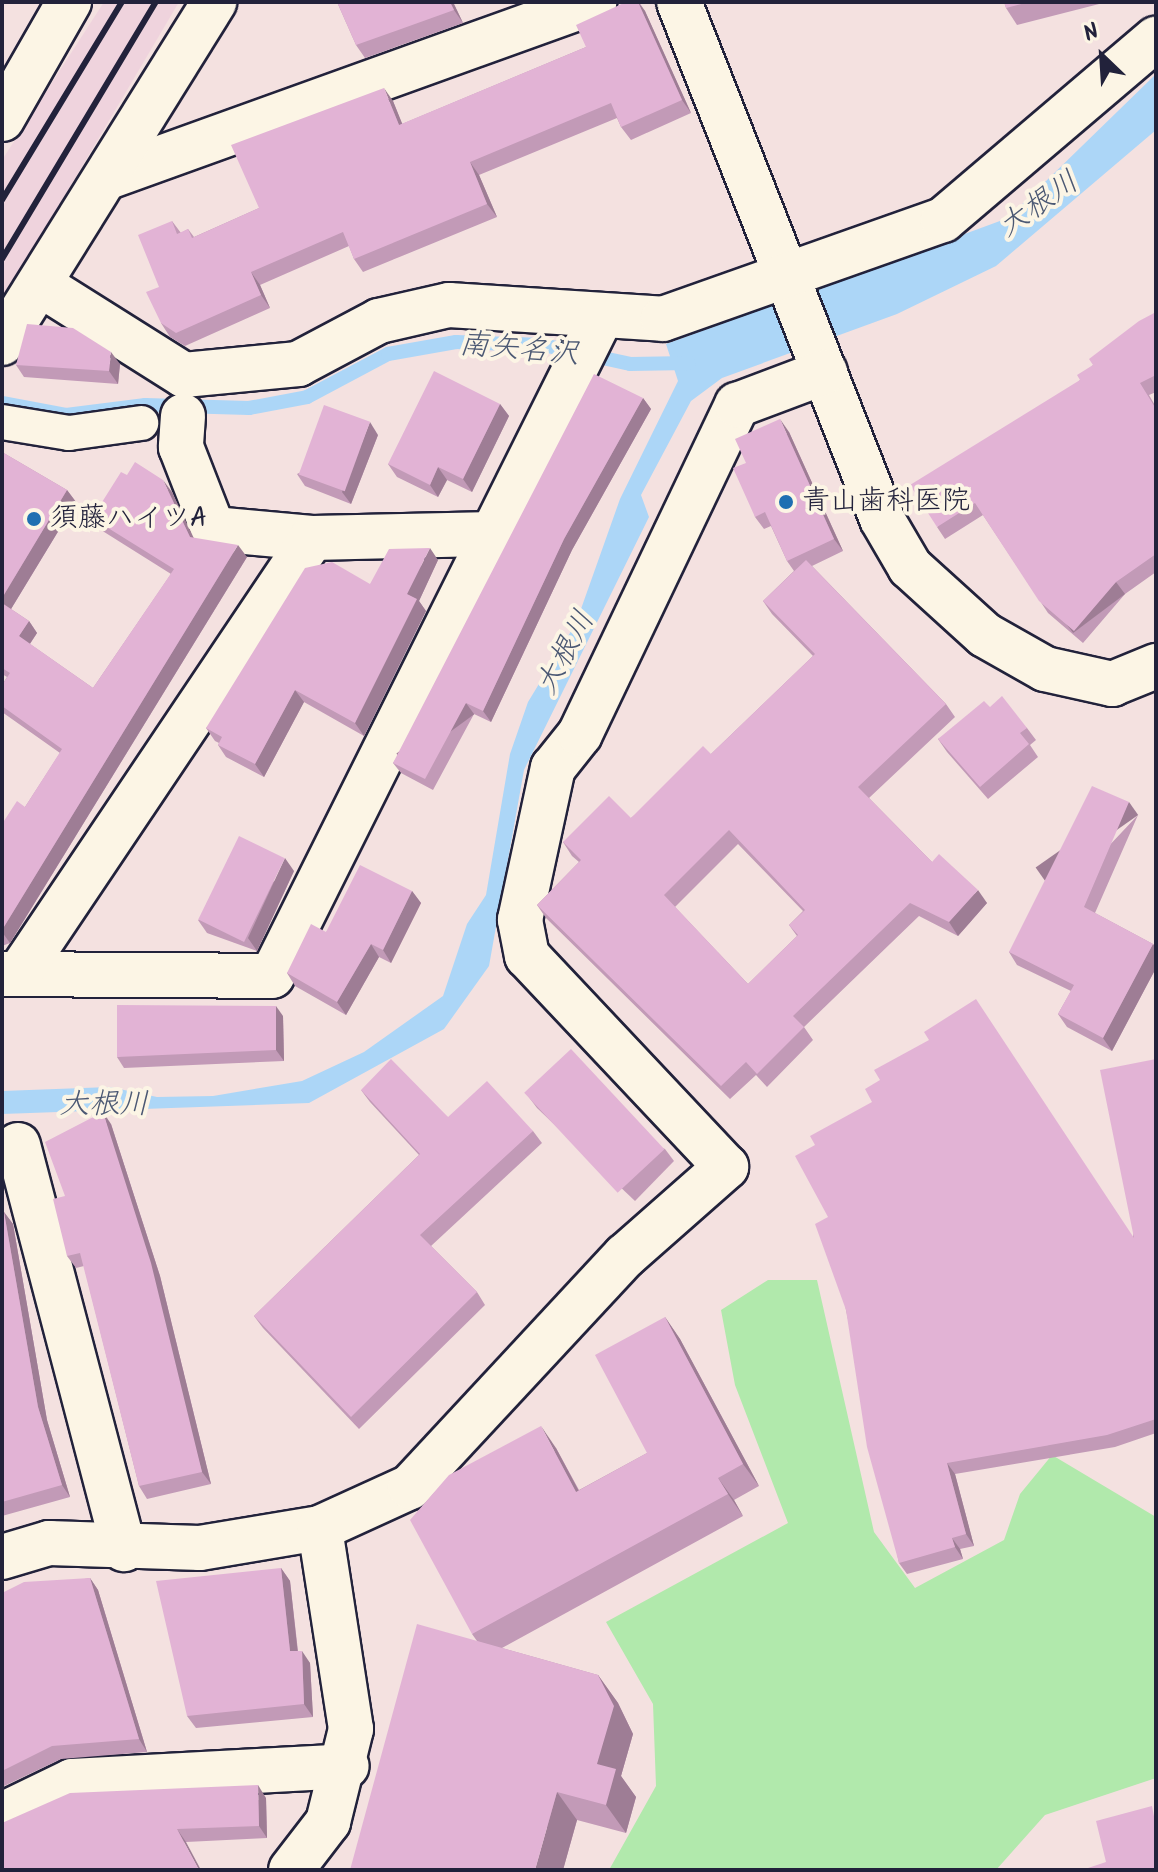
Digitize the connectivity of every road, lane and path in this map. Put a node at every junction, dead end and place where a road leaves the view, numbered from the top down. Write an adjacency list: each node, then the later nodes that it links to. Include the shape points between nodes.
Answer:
1 (69, 2): 6 (street)
2 (214, 2): 7 (street)
3 (594, 2): 7 (street)
4 (679, 2): 8 (street)
5 (1156, 39): 8 (street, via 943,220)
6 (2, 119)
7 (108, 177): 9 (street)
8 (789, 280): 10 (street, via 663,319); 12 (street)
9 (41, 285): 10 (street, via 184,375 298,364 379,321 449,305); 11 (street)
10 (601, 317): 16 (street)
11 (2, 343)
12 (821, 361): 18 (street, via 882,519 910,567 949,607 1045,669 1112,684); 22 (street, via 737,405 580,734 553,768 520,920 527,956 726,1167 625,1256 410,1487)
13 (183, 416): 17 (street, via 181,447 213,529)
14 (2, 422): 15 (street, via 69,433)
15 (141, 423)
16 (494, 534): 17 (street); 19 (street, via 272,976)
17 (312, 538): 19 (street)
18 (1156, 666)
19 (11, 974)
20 (18, 1145): 21 (street)
21 (17, 1204): 23 (street)
22 (320, 1528): 23 (street, via 200,1548); 25 (street, via 351,1729)
23 (124, 1549): 24 (street, via 49,1543)
24 (2, 1557)
25 (347, 1766): 26 (street, via 72,1781); 27 (street, via 328,1822)
26 (2, 1815)
27 (291, 1870)

